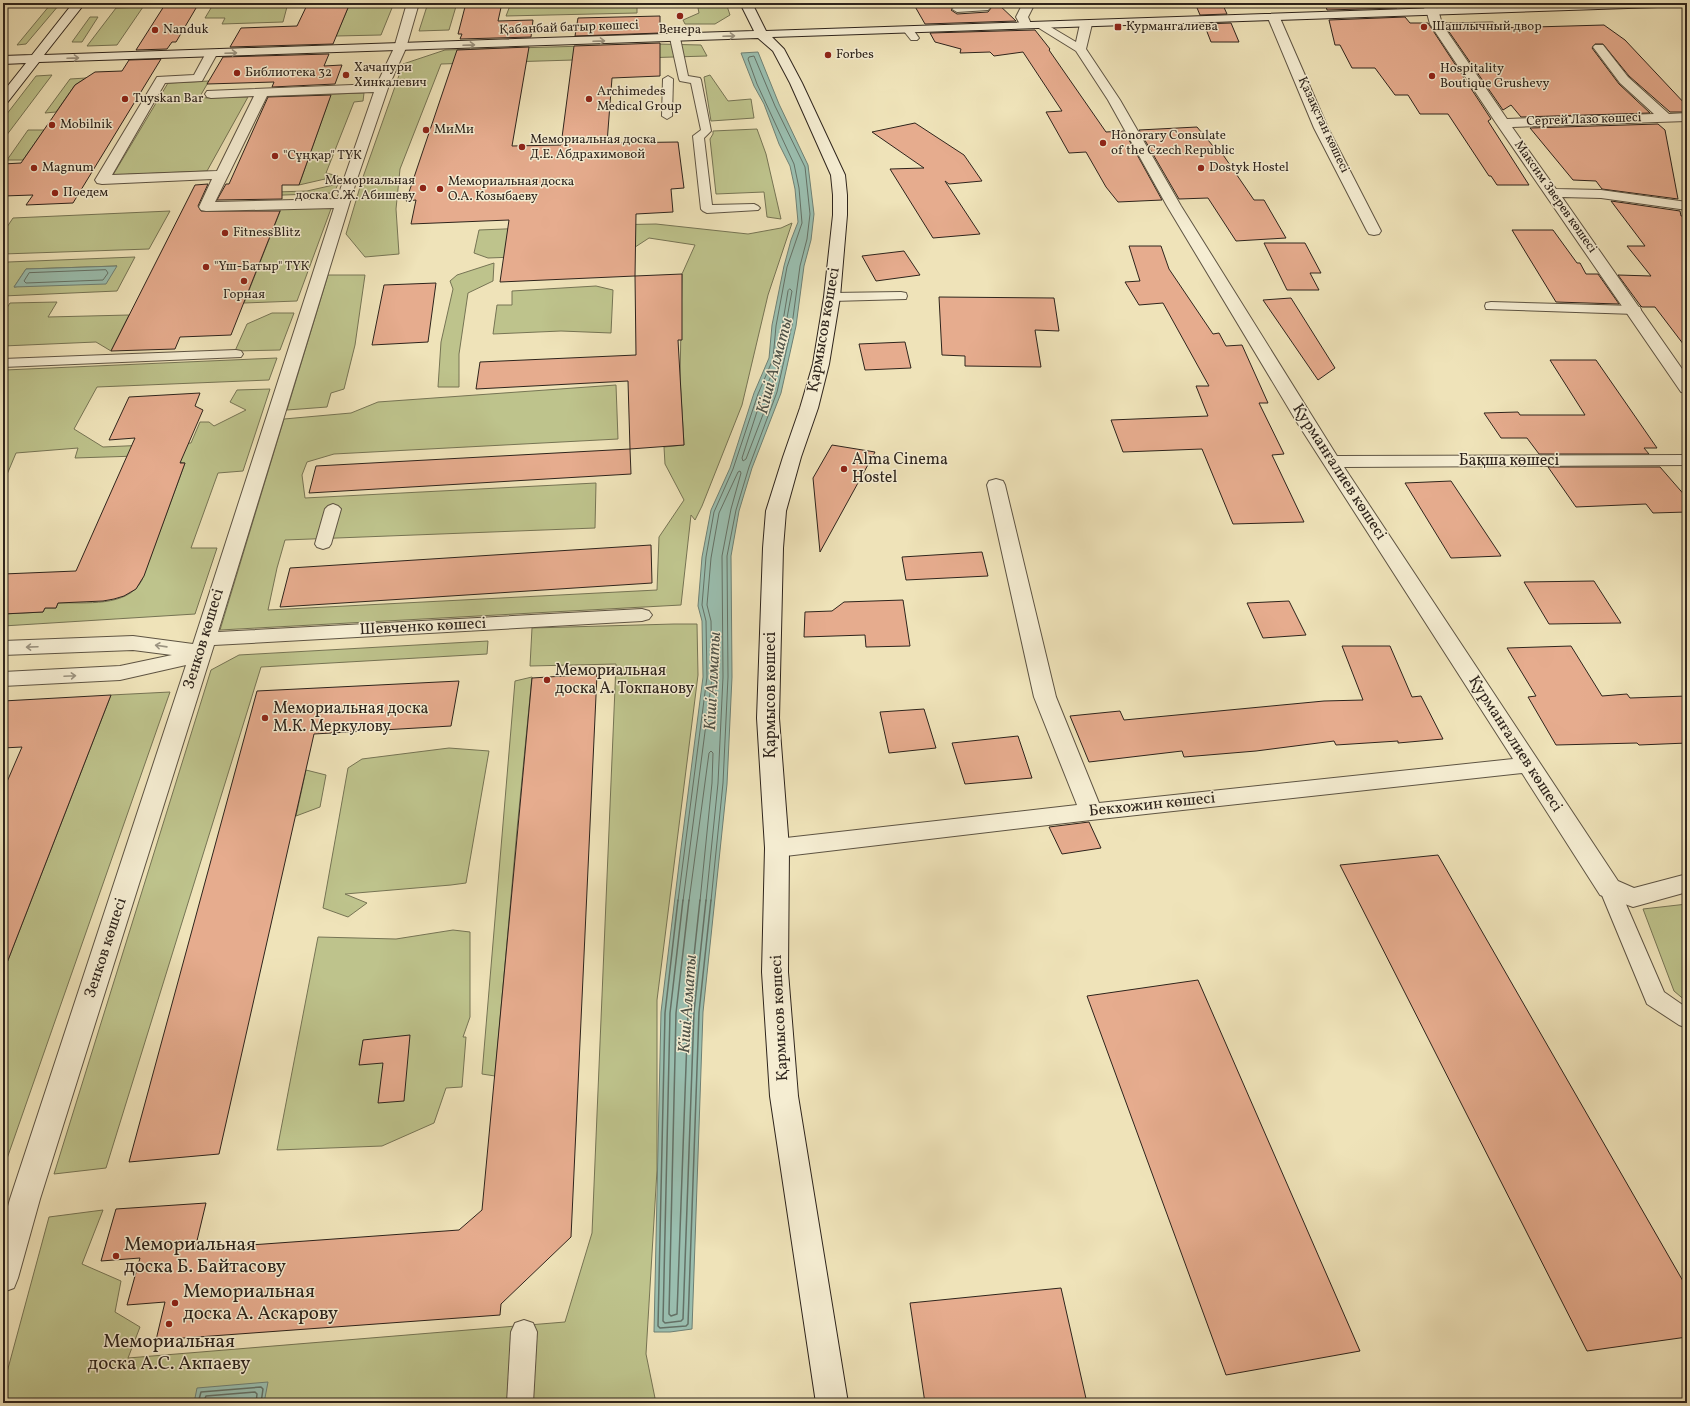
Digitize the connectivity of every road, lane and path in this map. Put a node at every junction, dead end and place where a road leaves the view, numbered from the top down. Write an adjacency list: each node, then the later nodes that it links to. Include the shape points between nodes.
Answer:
1 (79, 3): 21 (street)
2 (414, 3): 17 (street, Зенков көшесі)
3 (746, 3): 14 (street)
4 (1029, 3): 12 (street, via 1022,17)
5 (1687, 3): 8 (street, Қабанбай батыр көшесі)
6 (956, 6): 7 (lane); 13 (lane)
7 (985, 8)
8 (1430, 8): 9 (street, Қабанбай батыр көшесі); 30 (street, Максим Зверев көшесі, via 1436,24)
9 (1274, 18): 10 (street, Қабанбай батыр көшесі); 36 (street, Қазақстан көшесі, via 1321,128)
10 (1086, 24): 11 (street, Қабанбай батыр көшесі); 18 (street)
11 (1040, 25): 12 (street, Қабанбай батыр көшесі); 18 (street)
12 (1026, 26): 13 (street, Қабанбай батыр көшесі)
13 (967, 28): 14 (street, Қабанбай батыр көшесі, via 911,34)
14 (762, 35): 15 (street, Қабанбай батыр көшесі, one-way to 14); 38 (street, Қармысов көшесі, via 778,49 838,175 840,216)
15 (675, 38): 17 (street, Қабанбай батыр көшесі, one-way to 15); 35 (lane, via 684,79 696,80 706,131 698,136 707,209)
16 (1599, 47): 28 (street, Сергей Лазо көшесі, via 1624,80)
17 (400, 48): 19 (street, Қабанбай батыр көшесі, one-way to 17); 23 (street, Зенков көшесі)
18 (1080, 49): 45 (street, Қурманғалиев көшесі, via 1114,100 1213,271)
19 (210, 54): 21 (street, Қабанбай батыр көшесі, one-way to 19); 31 (street, via 198,78 161,80 102,180)
20 (3, 60): 21 (street, Қабанбай батыр көшесі)
21 (34, 60): 26 (street)
22 (668, 79): 27 (lane)
23 (382, 88): 24 (street); 33 (street, Зенков көшесі)
24 (262, 92): 25 (street); 31 (street)
25 (211, 94)
26 (3, 100)
27 (667, 116)
28 (1665, 117): 29 (street, Сергей Лазо көшесі); 30 (street, Сергей Лазо көшесі)
29 (1687, 117)
30 (1502, 123): 32 (street, Максим Зверев көшесі)
31 (220, 175): 33 (street, via 206,207)
32 (1551, 193): 34 (street, via 1601,194); 40 (street, Максим Зверев көшесі)
33 (342, 203): 51 (street, Зенков көшесі)
34 (1687, 206)
35 (754, 208)
36 (1374, 231)
37 (901, 296): 38 (lane)
38 (832, 297): 55 (street, Қармысов көшесі, via 821,364 776,511 768,718)
39 (1491, 306): 40 (lane)
40 (1634, 310): 43 (street, Максим Зверев көшесі)
41 (236, 354): 42 (lane)
42 (3, 363)
43 (1687, 388)
44 (1687, 460): 45 (street, Бақша көшесі)
45 (1331, 462): 53 (street, Қурманғалиев көшесі)
46 (996, 486): 54 (street, via 1045,697)
47 (333, 509): 48 (lane)
48 (323, 544)
49 (642, 615): 51 (street, Шевченко көшесі)
50 (3, 648): 51 (street, Шевченко көшесі, one-way to 50, via 133,642)
51 (201, 649): 52 (street, Шевченко көшесі, one-way to 51, via 120,673); 59 (street, Зенков көшесі)
52 (3, 679)
53 (1528, 765): 54 (street, Бекхожин көшесі); 57 (street, Қурманғалиев көшесі)
54 (1091, 812): 55 (street, Бекхожин көшесі)
55 (778, 848): 62 (street, Қармысов көшесі, via 775,972 784,1096)
56 (1687, 883): 57 (street, via 1633,898)
57 (1609, 888): 58 (lane, via 1655,998)
58 (1687, 1019)
59 (3, 1278)
60 (524, 1332): 61 (lane)
61 (520, 1403)
62 (832, 1403)

